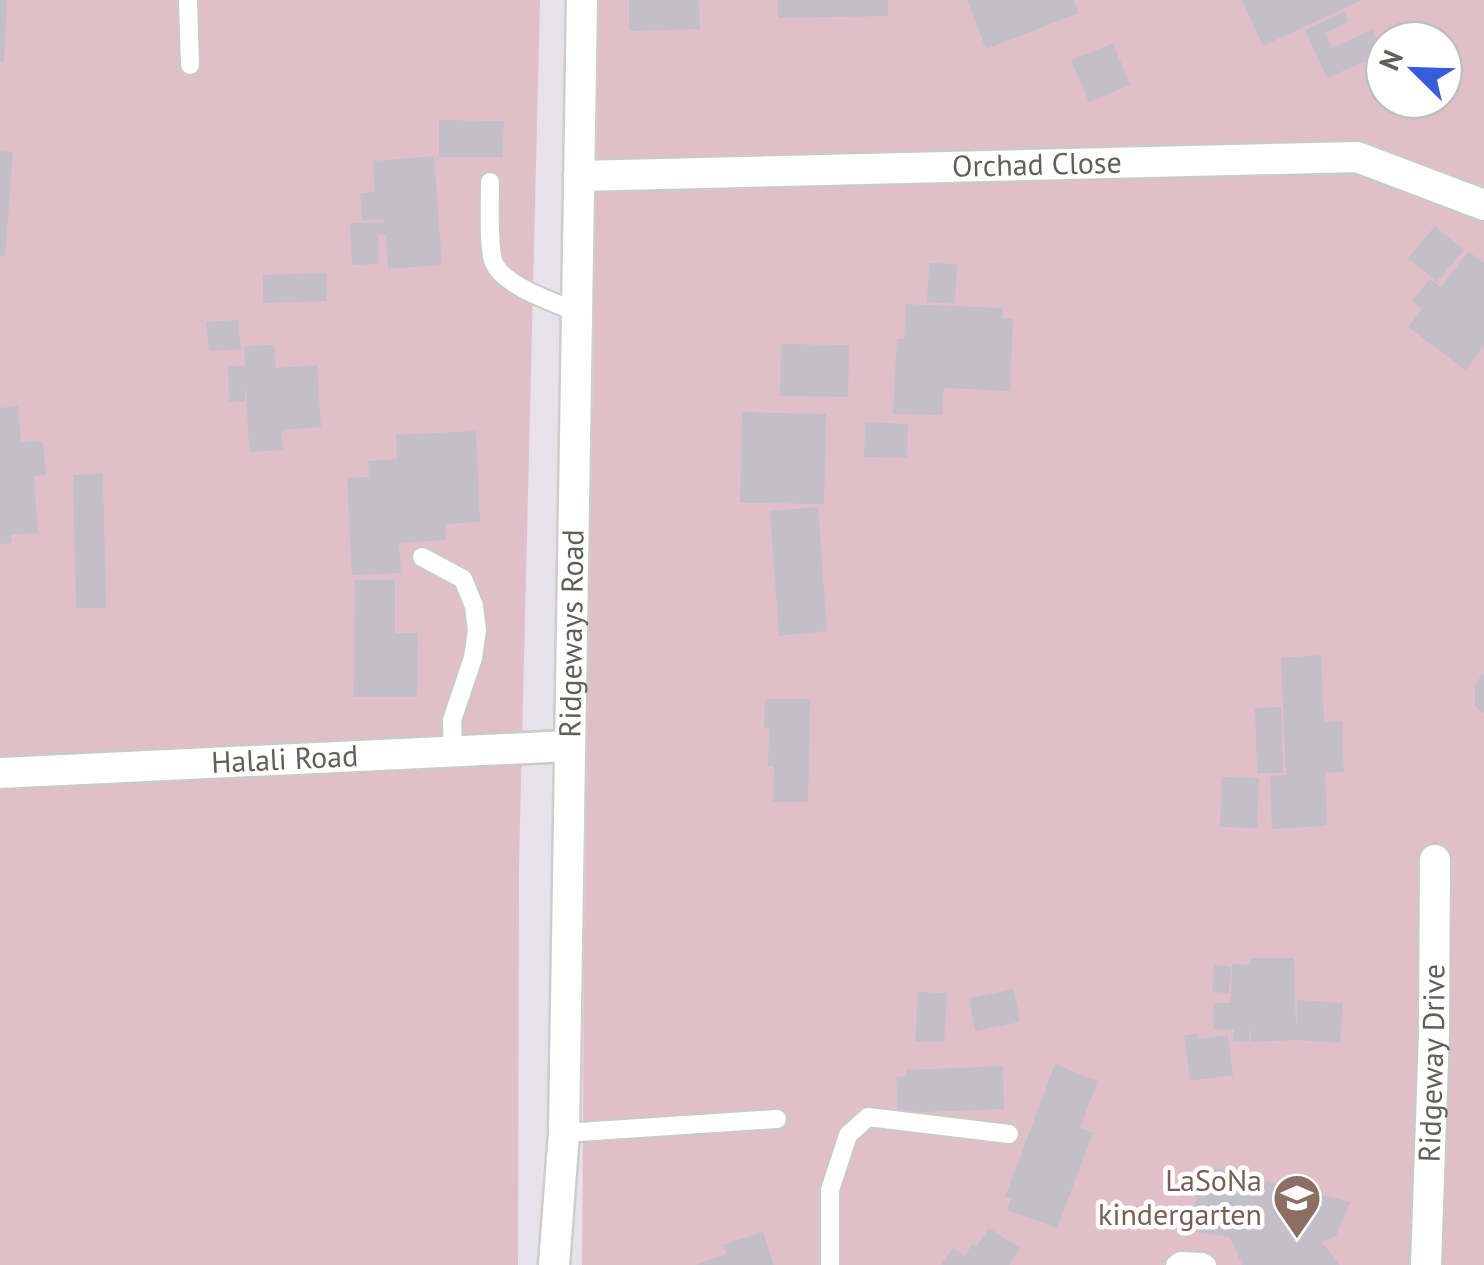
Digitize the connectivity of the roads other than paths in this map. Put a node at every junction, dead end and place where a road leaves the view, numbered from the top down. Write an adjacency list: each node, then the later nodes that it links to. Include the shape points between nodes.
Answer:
1 (188, 0): 3 (lane)
2 (582, 0): 4 (street, Ridgeways Road)
3 (190, 65)
4 (579, 176): 6 (street, Orchad Close, via 1357,158); 7 (street, Ridgeways Road)
5 (490, 182): 7 (lane, via 493,262 522,287)
6 (1484, 205)
7 (577, 312): 9 (street, Ridgeways Road)
8 (422, 557): 10 (lane, via 462,579 474,606 473,658 452,720)
9 (569, 746): 10 (street, Halali Road); 14 (street, Ridgeways Road)
10 (453, 752): 11 (street, Halali Road)
11 (0, 773)
12 (1436, 860): 20 (street, Ridgeway Drive)
13 (777, 1119): 14 (lane)
14 (564, 1133): 16 (street, Ridgeways Road)
15 (1009, 1134): 17 (lane, via 868,1117 848,1136 830,1190)
16 (554, 1265)
17 (830, 1265)
18 (1175, 1265): 19 (lane)
19 (1208, 1265)
20 (1426, 1265)

